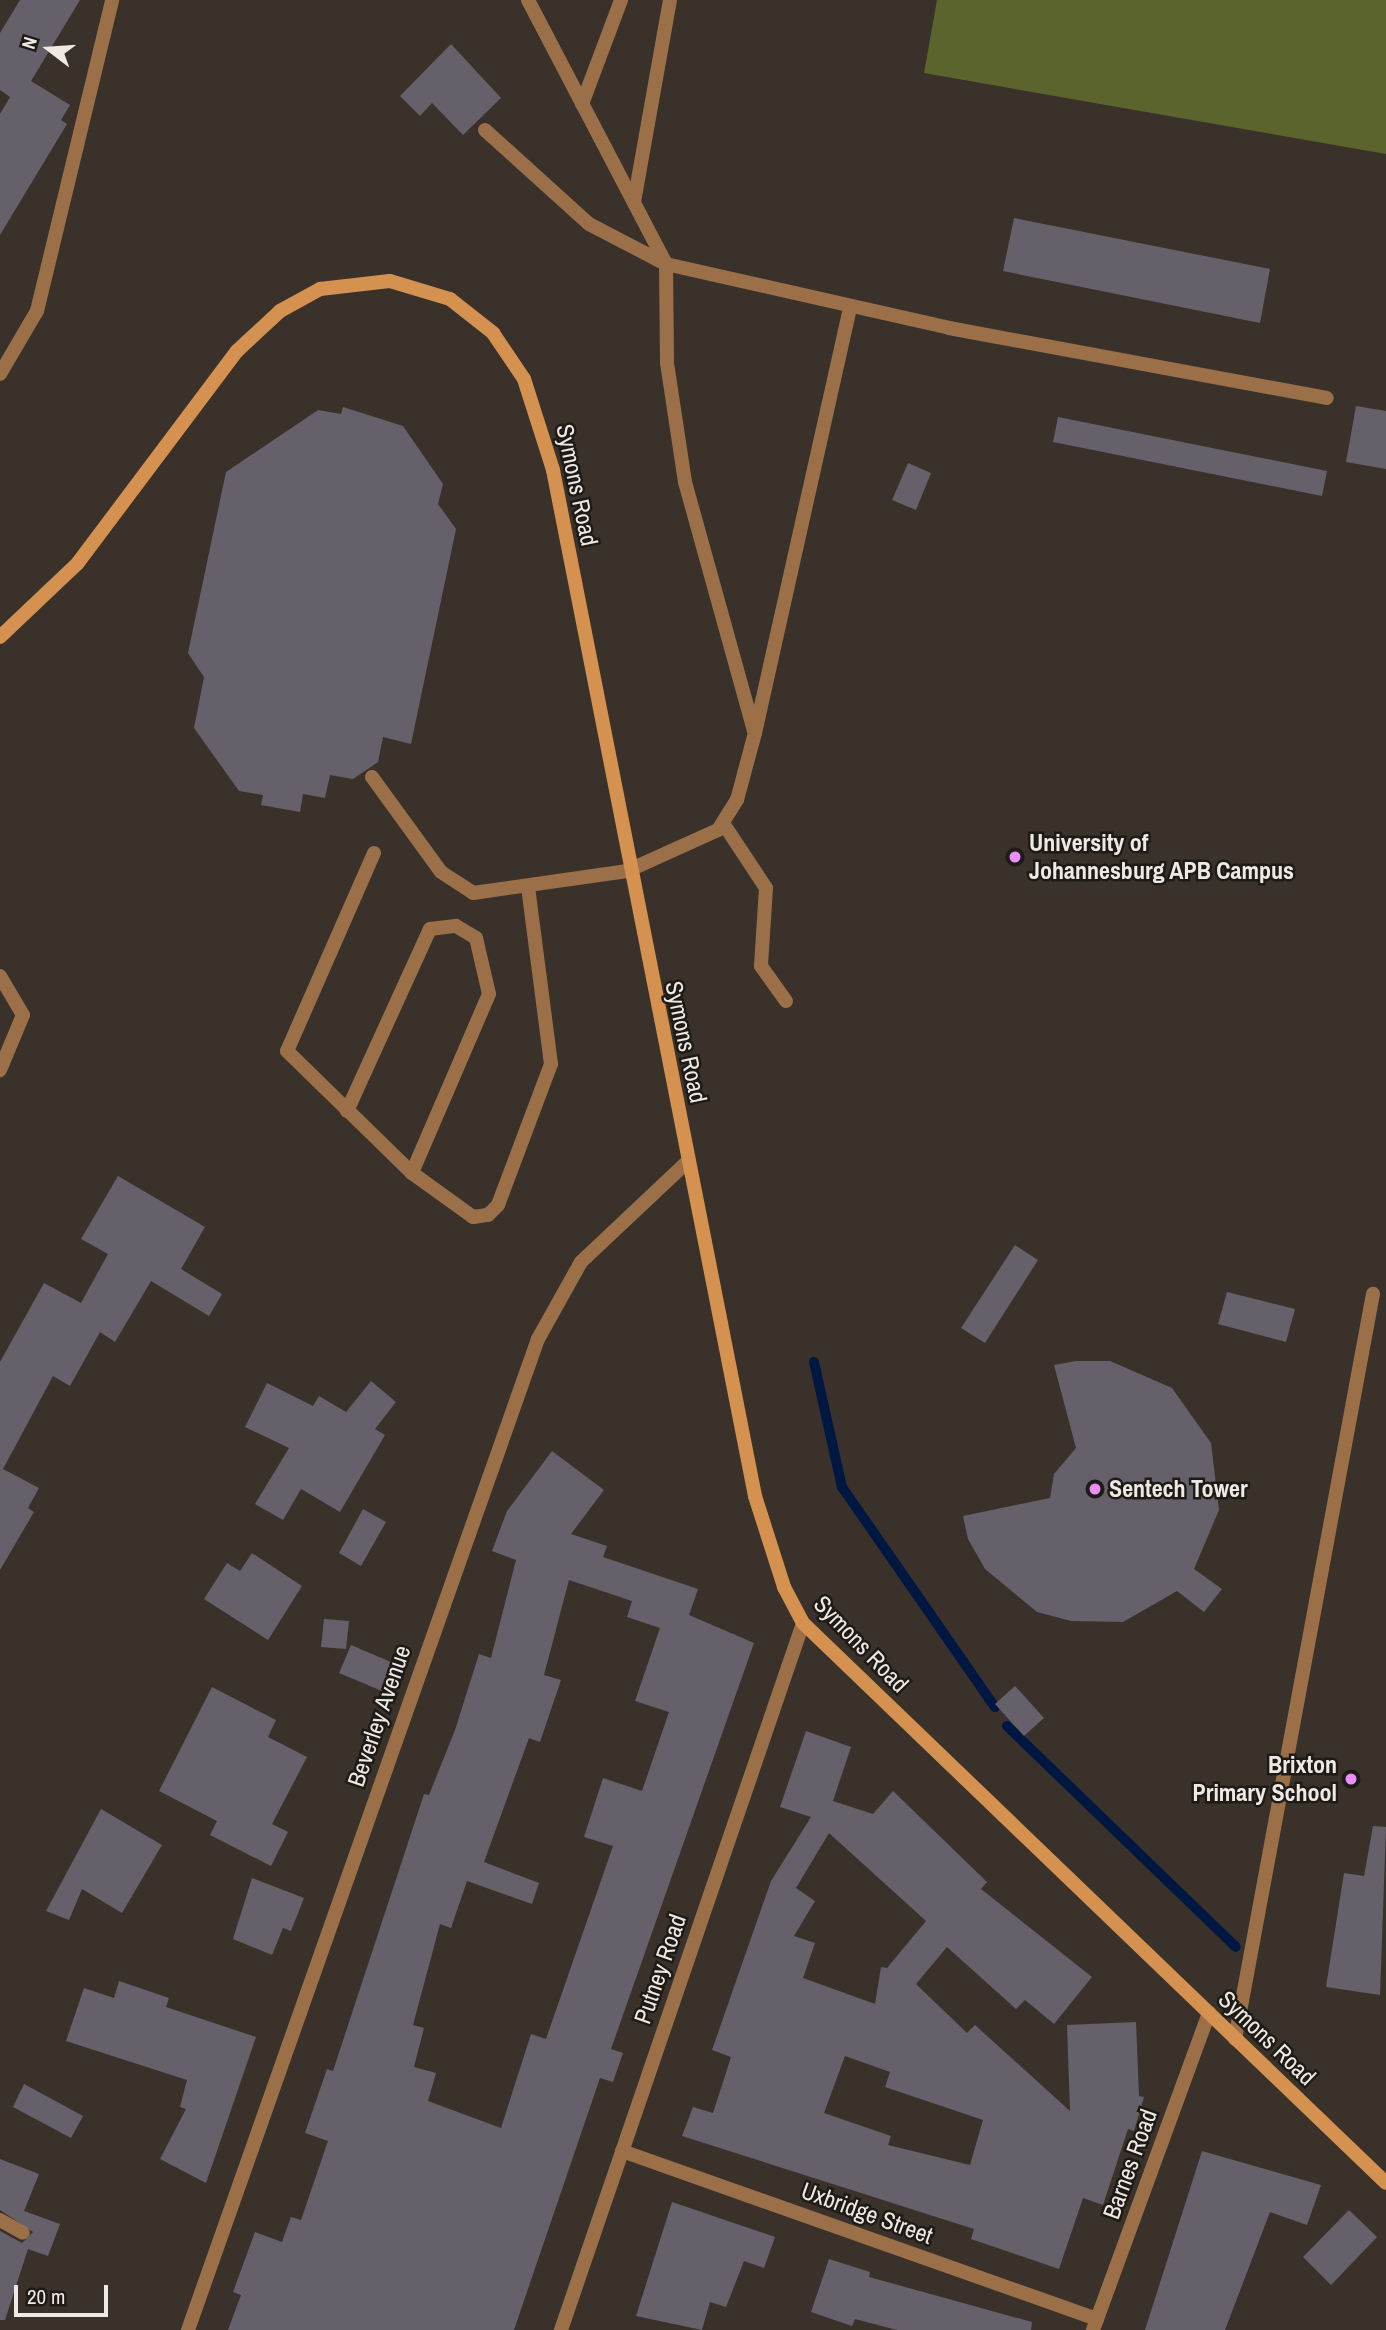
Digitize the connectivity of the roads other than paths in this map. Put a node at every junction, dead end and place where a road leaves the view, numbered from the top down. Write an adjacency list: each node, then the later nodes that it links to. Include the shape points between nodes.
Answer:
1 (112, 0): 10 (street, via 37,311)
2 (528, 0): 5 (street)
3 (621, 0): 5 (street)
4 (670, 0): 7 (street)
5 (582, 104): 7 (street)
6 (485, 130): 8 (street, via 589,224)
7 (634, 202): 8 (street)
8 (666, 264): 9 (street); 13 (street, via 667,363 685,482)
9 (850, 308): 11 (street); 13 (street)
10 (0, 374)
11 (1327, 398)
12 (0, 637): 17 (main road, Symons Road, via 77,564 263,324 310,294 345,284 390,281 429,289 494,333 538,414)
13 (755, 733): 15 (street, via 737,800)
14 (372, 777): 18 (street, via 458,887 473,893)
15 (723, 822): 17 (street, via 688,849); 20 (street, via 766,888 761,966)
16 (374, 853): 22 (street, via 287,1044 290,1059)
17 (627, 871): 18 (street); 23 (main road, Symons Road)
18 (528, 888): 24 (street, via 551,1064 518,1157 488,1215 463,1214)
19 (0, 976): 21 (street, via 23,1015)
20 (786, 1001)
21 (0, 1070)
22 (347, 1111): 24 (street); 24 (street, via 430,929 456,926 476,938 489,994)
23 (687, 1162): 26 (main road, Symons Road, via 768,1551); 34 (street, Beverley Avenue, via 581,1262 538,1339)
24 (412, 1173)
25 (1373, 1294): 28 (street)
26 (803, 1623): 27 (main road, Symons Road); 29 (street, Putney Road)
27 (1209, 2013): 28 (main road, Symons Road); 33 (street, Barnes Road)
28 (1235, 2039): 30 (main road, Symons Road)
29 (622, 2151): 33 (street, Uxbridge Street); 35 (street, Putney Road)
30 (1386, 2183)
31 (0, 2220): 32 (street)
32 (23, 2233)
33 (1095, 2324)
34 (188, 2330)
35 (561, 2330)

